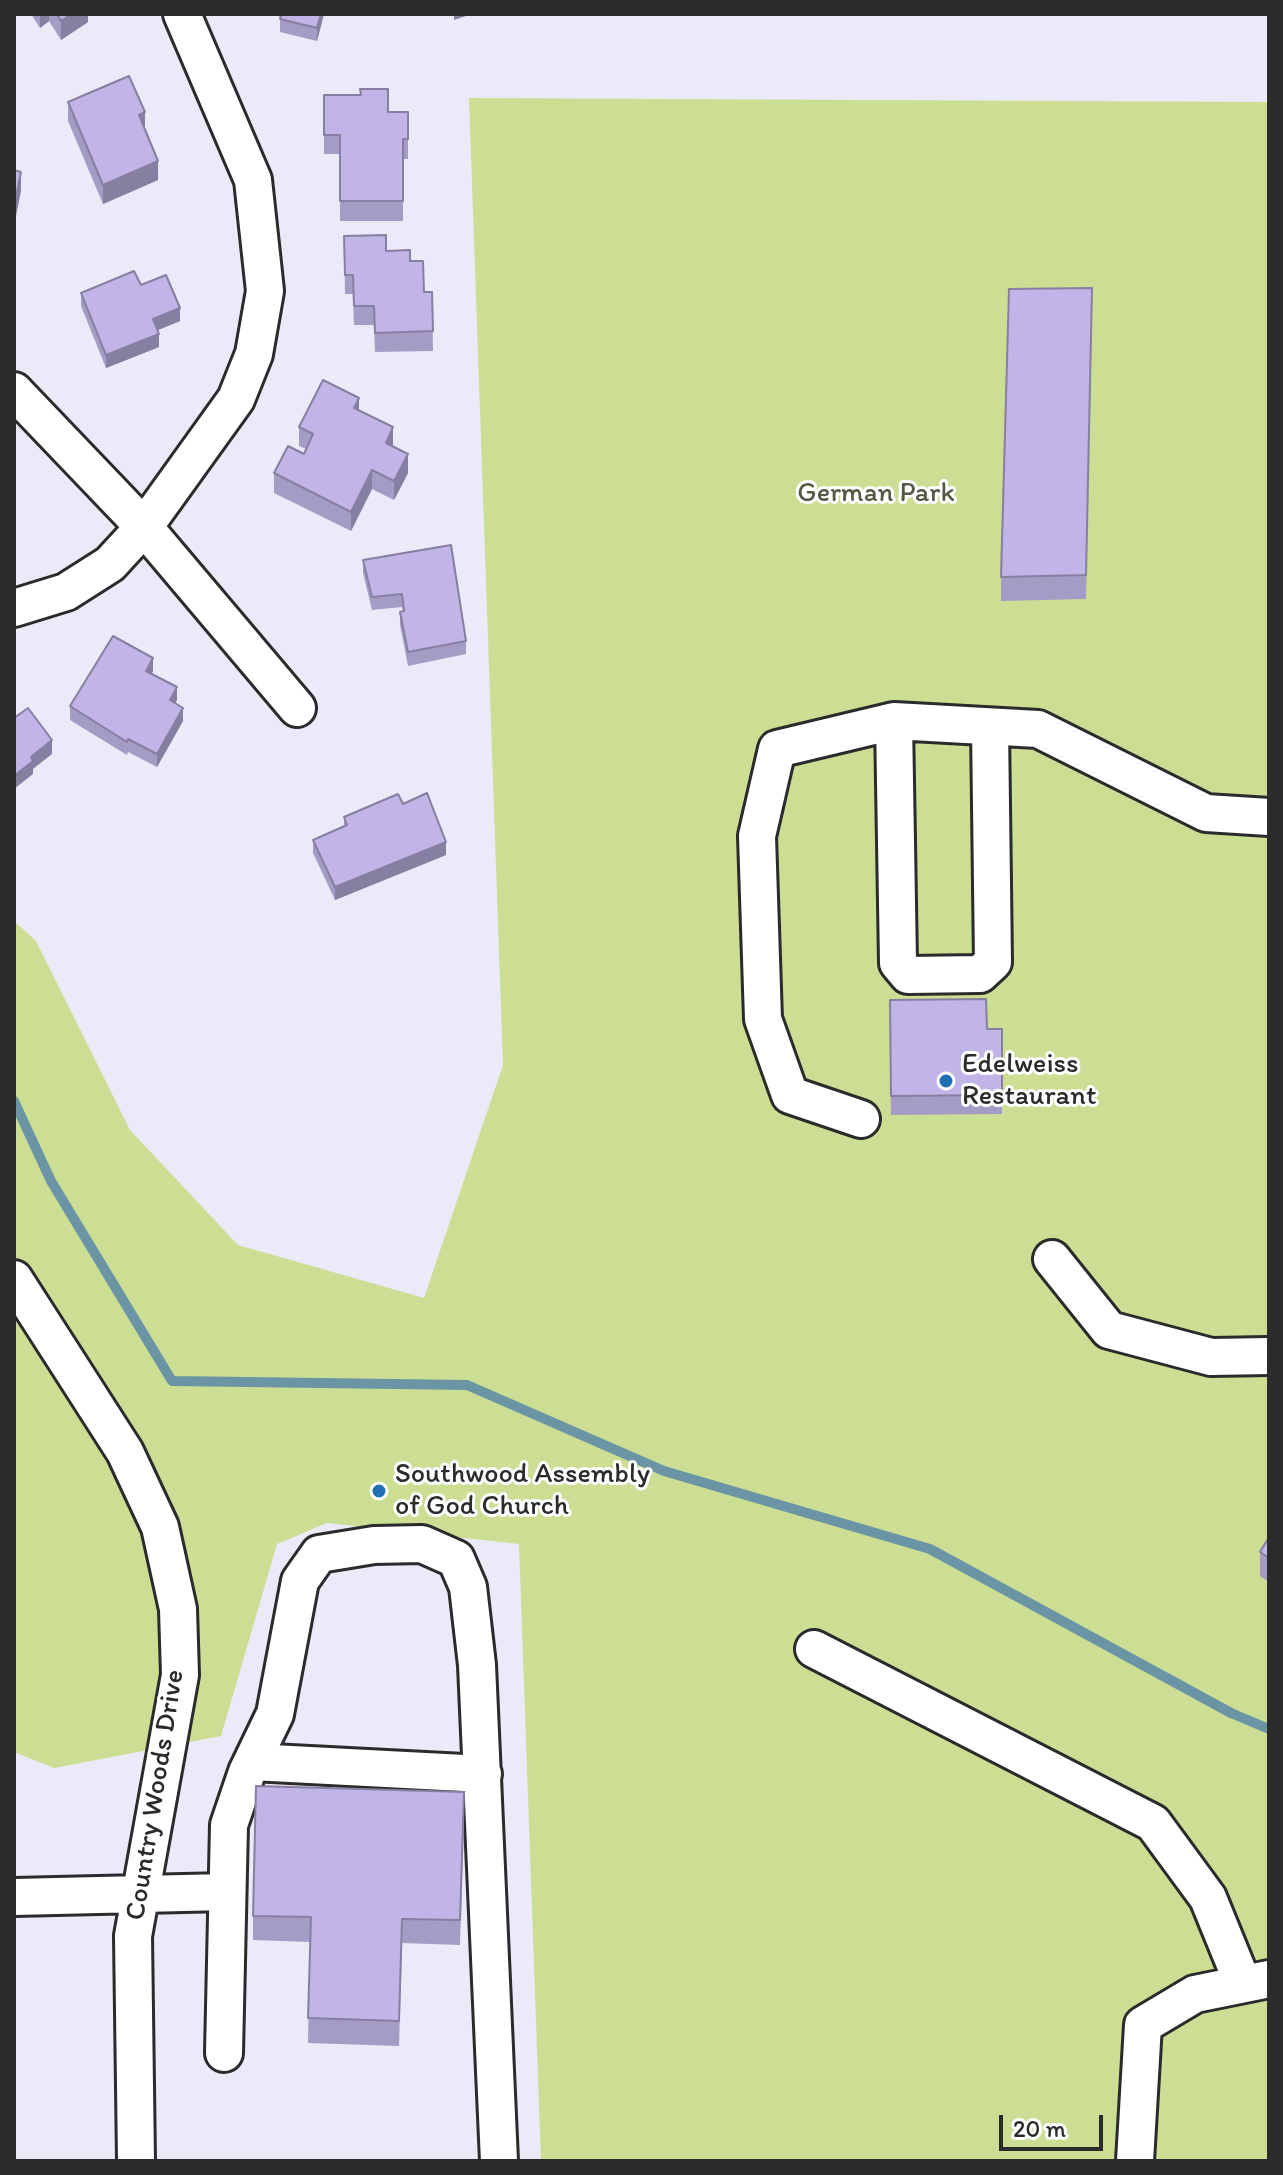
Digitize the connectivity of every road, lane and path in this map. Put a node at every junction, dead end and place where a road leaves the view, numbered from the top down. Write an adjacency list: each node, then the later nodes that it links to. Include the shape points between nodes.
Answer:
1 (182, 14): 3 (street, via 253,180 265,291 254,354 236,399)
2 (14, 391): 3 (street)
3 (144, 527): 4 (street, via 110,564 66,592); 5 (street)
4 (14, 608)
5 (297, 708)
6 (894, 721): 7 (street); 7 (street, via 898,963 908,975 980,974 993,962); 9 (street, via 777,749 757,836 763,1019 785,1082 790,1095)
7 (990, 727): 8 (street, via 1038,729 1206,813)
8 (1269, 817)
9 (861, 1119)
10 (1052, 1259): 12 (street, via 1109,1330 1211,1357)
11 (14, 1279): 17 (street, Country Woods Drive, via 125,1452 160,1527 178,1609 180,1675)
12 (1269, 1356)
13 (814, 1649): 19 (street, via 1153,1823 1208,1898)
14 (252, 1762): 15 (street); 15 (street, via 275,1714 300,1581 319,1554 422,1544 456,1559 468,1587); 16 (street, via 229,1825)
15 (483, 1774): 22 (street)
16 (226, 1892): 17 (street); 20 (street)
17 (141, 1895): 18 (street); 21 (street, Country Woods Drive, via 133,1936)
18 (14, 1897)
19 (1256, 1982): 23 (street, via 1195,1994 1143,2025)
20 (224, 2053)
21 (136, 2161)
22 (499, 2161)
23 (1135, 2161)

